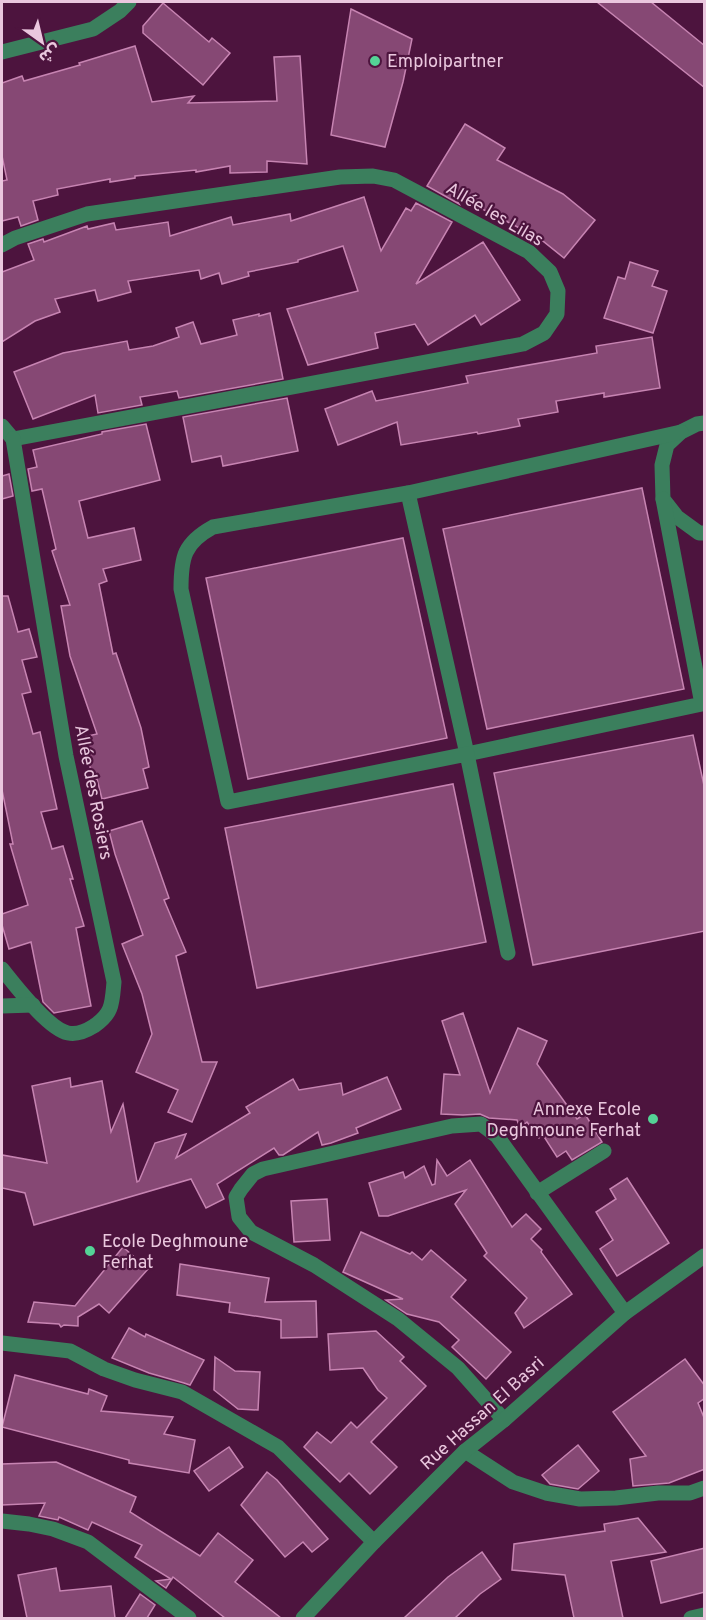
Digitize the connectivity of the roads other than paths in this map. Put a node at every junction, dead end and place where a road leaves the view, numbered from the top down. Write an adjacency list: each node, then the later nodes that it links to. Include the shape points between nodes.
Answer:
1 (129, 2): 2 (street, via 93,29)
2 (2, 52)
3 (2, 245): 7 (street, Allée les Lilas, via 87,214 340,177 373,176 394,180 529,252 550,272 558,291 557,314 544,333 523,344)
4 (705, 423): 6 (street)
5 (2, 426): 7 (street)
6 (681, 432): 8 (street); 9 (street, via 667,445 662,465)
7 (13, 439): 14 (street, Allée des Rosiers, via 66,756 114,982 111,1009 86,1032 69,1034 56,1029)
8 (408, 493): 11 (street); 11 (street, via 213,527 187,549 181,567 181,589 228,802)
9 (663, 499): 10 (street, via 677,517); 11 (street, via 702,704)
10 (705, 533)
11 (468, 754): 12 (street)
12 (508, 953)
13 (2, 969): 14 (street, Allée des Rosiers)
14 (33, 1005): 15 (street)
15 (2, 1006)
16 (604, 1151): 17 (street)
17 (537, 1193): 19 (street); 21 (street, via 497,1136 481,1124 452,1125 263,1169 253,1174 236,1197 238,1217 251,1232 314,1265 398,1319 458,1368)
18 (705, 1256): 19 (street, Rue Hassan El Basri)
19 (624, 1313): 21 (street, Rue Hassan El Basri)
20 (2, 1343): 25 (street, via 70,1351 104,1369 182,1392 278,1447)
21 (504, 1420): 22 (street, Rue Hassan El Basri)
22 (465, 1451): 23 (street, via 513,1482 546,1493 616,1498 658,1492 690,1493); 25 (street, Rue Hassan El Basri)
23 (705, 1488)
24 (2, 1521): 27 (street, via 53,1529 88,1542)
25 (374, 1542): 28 (street, Rue Hassan El Basri)
26 (705, 1615): 29 (street)
27 (189, 1618)
28 (303, 1618)
29 (691, 1618)

